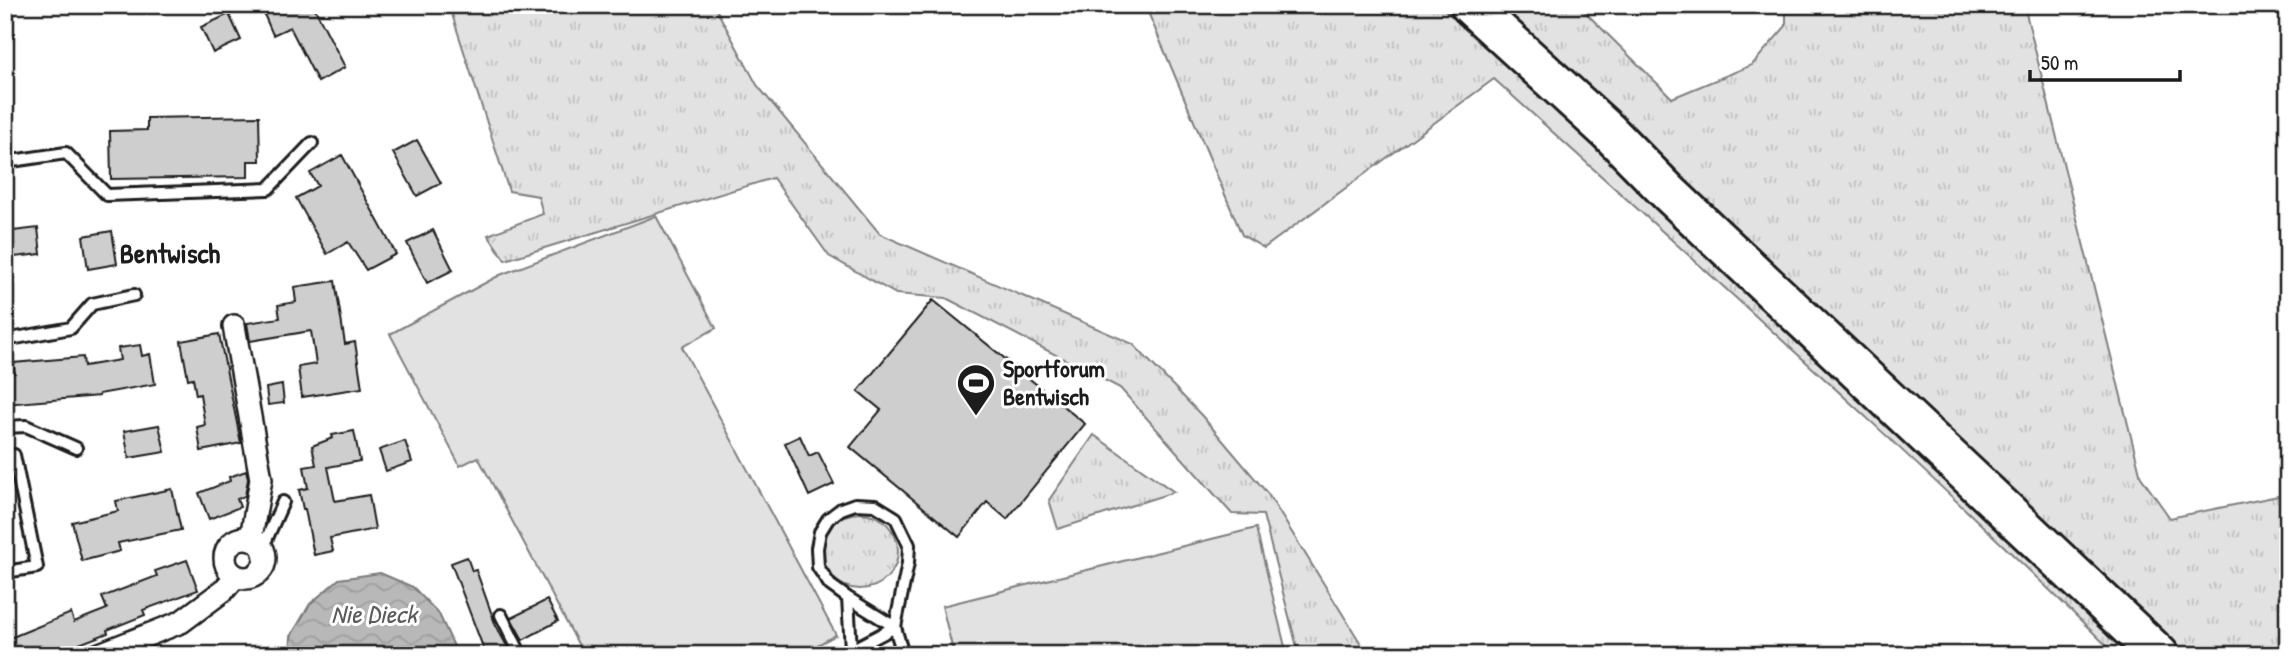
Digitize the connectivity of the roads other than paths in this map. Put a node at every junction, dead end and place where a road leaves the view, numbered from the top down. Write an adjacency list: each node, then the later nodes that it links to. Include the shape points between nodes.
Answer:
1 (1451, 5): 5 (highway, via 1604,142)
2 (1470, 5): 5 (highway)
3 (312, 144): 4 (lane, via 268,189 107,195 66,153)
4 (5, 162)
5 (1669, 193): 23 (highway)
6 (134, 295): 8 (lane, via 92,304 71,328)
7 (234, 326): 13 (street, via 261,479)
8 (5, 340)
9 (5, 427): 10 (lane, via 26,426)
10 (76, 448)
11 (14, 455): 14 (lane, via 37,568)
12 (283, 502): 13 (lane)
13 (257, 543): 15 (street, via 265,564 260,572 244,579); 15 (street, via 242,537 224,554 229,571)
14 (5, 572)
15 (236, 576): 20 (street, via 181,622)
16 (848, 598): 18 (lane); 18 (lane, via 830,585 818,567 820,533 841,509 876,505 897,518 909,545); 19 (lane)
17 (502, 615): 21 (lane)
18 (895, 627): 19 (lane); 22 (lane)
19 (847, 652)
20 (97, 655)
21 (521, 655)
22 (903, 655)
23 (2159, 655)

